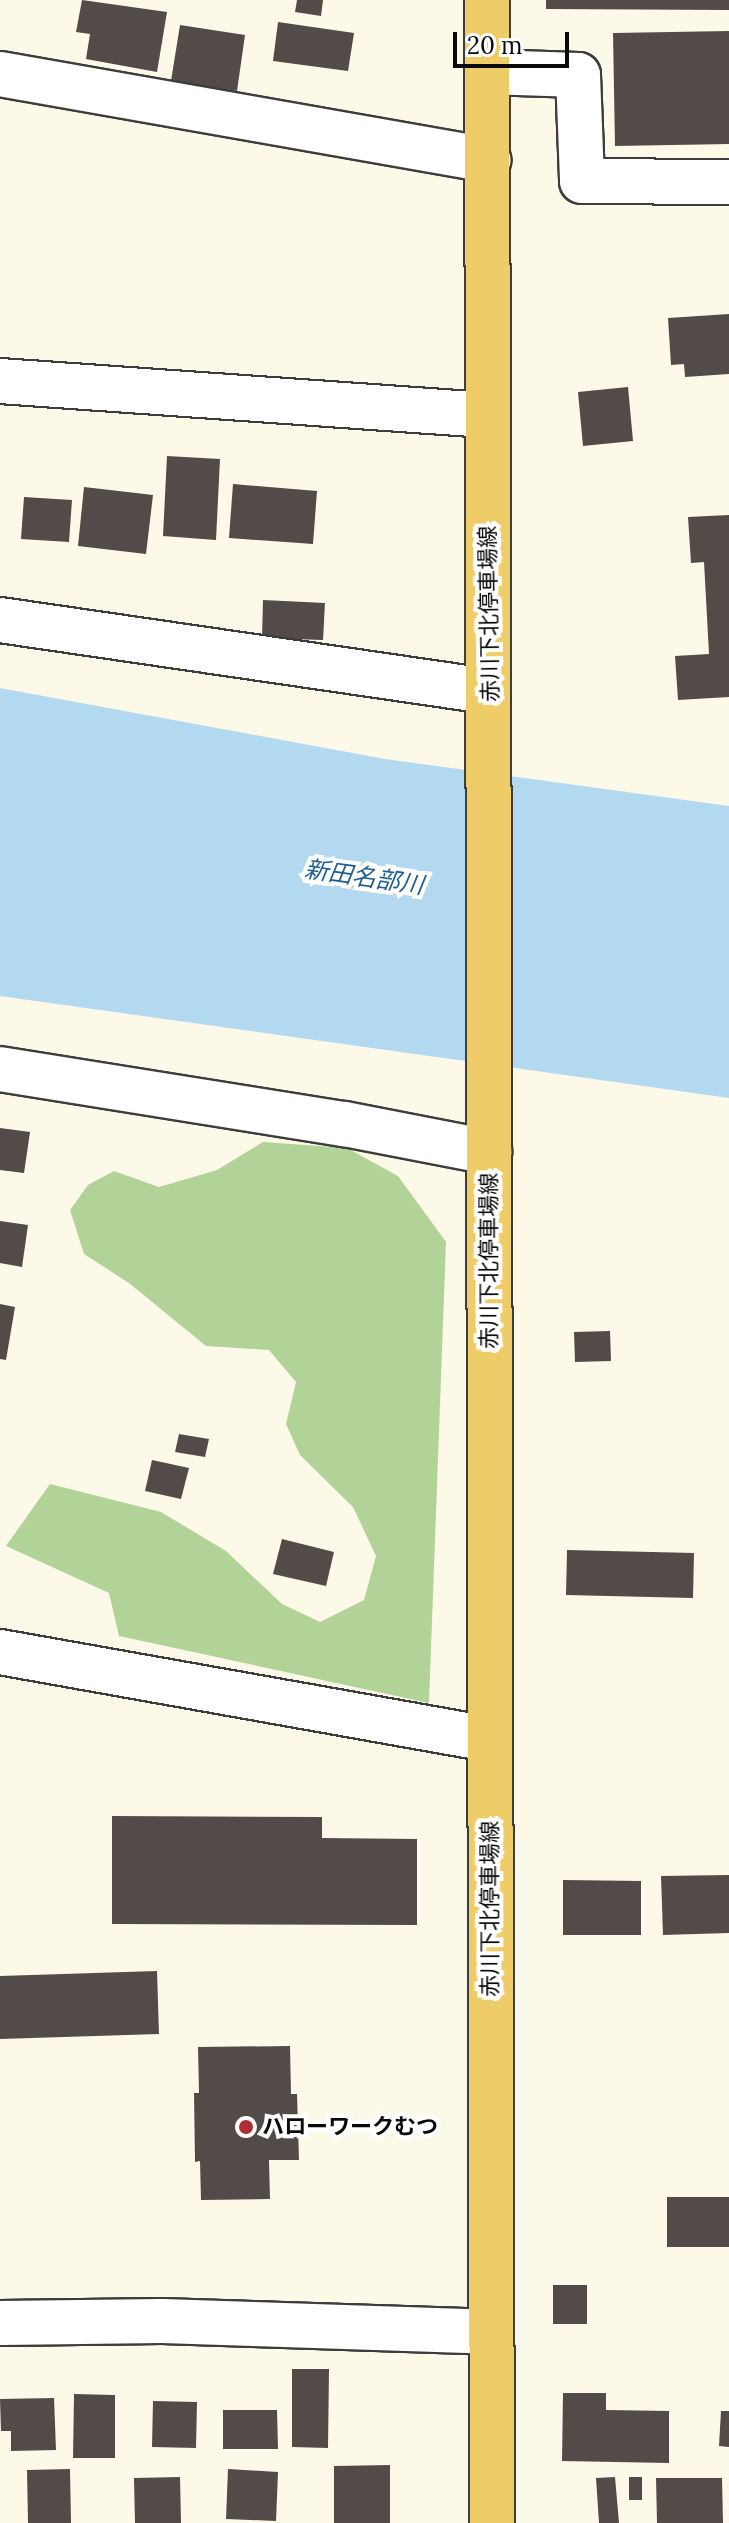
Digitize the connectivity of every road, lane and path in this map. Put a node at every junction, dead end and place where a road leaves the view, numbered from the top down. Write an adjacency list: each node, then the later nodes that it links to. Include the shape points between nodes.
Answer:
1 (487, 0): 2 (main road, 赤川下北停車場線)
2 (487, 72): 4 (main road, 赤川下北停車場線); 5 (street, via 578,75 582,181)
3 (0, 74): 4 (street)
4 (488, 160): 7 (main road, 赤川下北停車場線)
5 (729, 182)
6 (0, 381): 7 (street)
7 (488, 415): 9 (main road, 赤川下北停車場線)
8 (0, 620): 9 (street)
9 (489, 700): 11 (main road, 赤川下北停車場線)
10 (0, 1069): 11 (street)
11 (489, 1152): 13 (main road, 赤川下北停車場線)
12 (0, 1652): 13 (street)
13 (489, 1739): 15 (main road, 赤川下北停車場線)
14 (0, 2323): 15 (street, via 162,2321)
15 (491, 2332): 16 (main road, 赤川下北停車場線)
16 (492, 2523)

